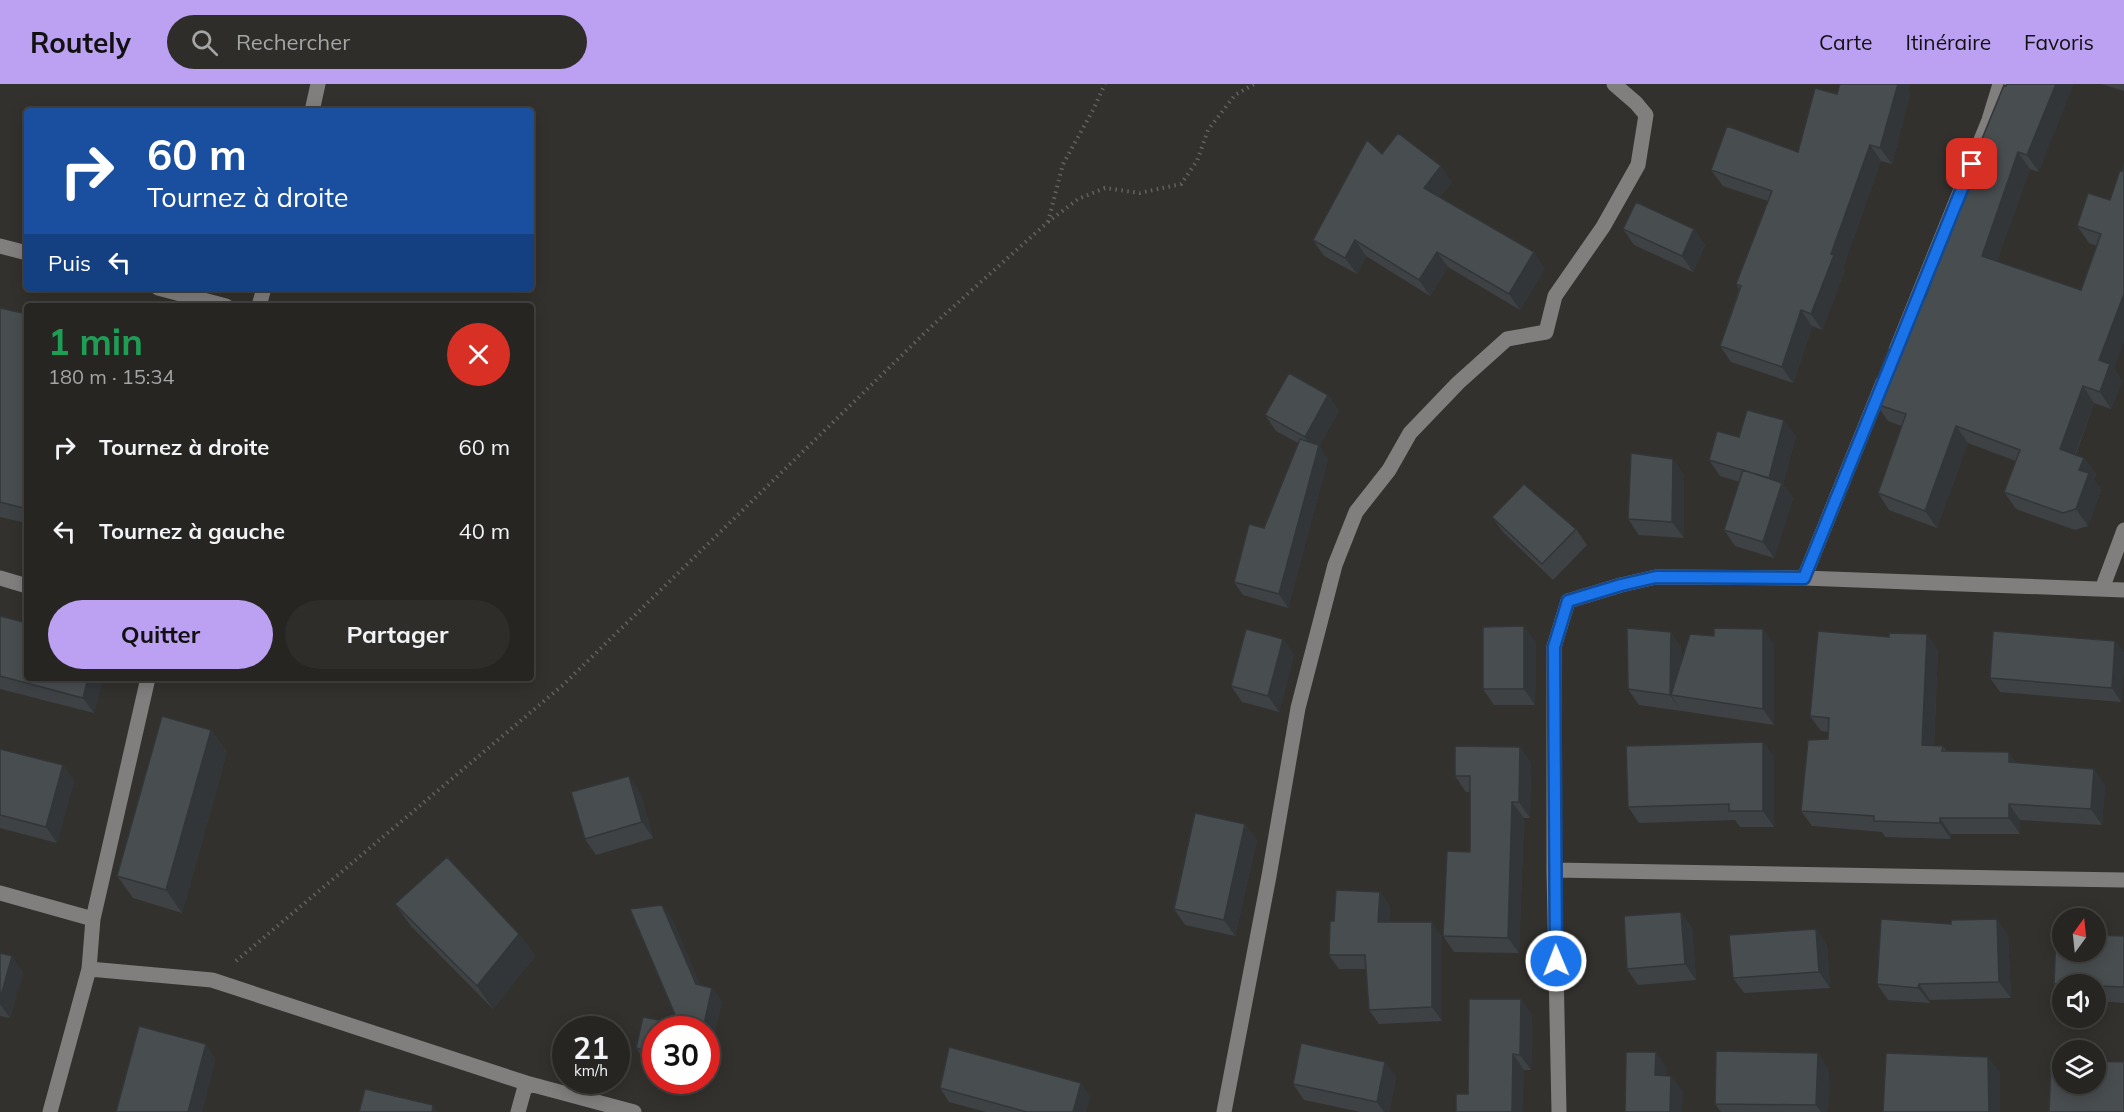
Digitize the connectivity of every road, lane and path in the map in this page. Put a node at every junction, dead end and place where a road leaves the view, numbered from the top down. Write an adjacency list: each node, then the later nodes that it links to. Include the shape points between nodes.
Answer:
1 (318, 84): 6 (street)
2 (1105, 84): 7 (path, via 1063,164)
3 (1254, 84): 7 (path, via 1235,95 1208,130 1197,161 1181,184 1140,193 1105,188 1078,199)
4 (1614, 84): 29 (street, via 1646,116 1638,165 1603,227 1556,296 1546,332 1507,339 1410,433 1389,470 1356,512 1335,565 1298,708)
5 (2000, 84): 14 (street, via 1989,120)
6 (313, 108)
7 (1048, 222): 24 (path, via 934,324 563,685)
8 (0, 246): 9 (street)
9 (24, 252)
10 (169, 291): 11 (street)
11 (215, 303)
12 (2124, 530): 16 (street)
13 (0, 578): 15 (street)
14 (1804, 578): 16 (street); 19 (street, via 1656,577 1568,601 1554,647)
15 (24, 585)
16 (2102, 589): 17 (street)
17 (2124, 590)
18 (147, 681): 22 (street)
19 (1554, 870): 20 (street); 30 (street)
20 (2124, 880)
21 (0, 893): 22 (street)
22 (93, 919): 23 (street)
23 (89, 969): 24 (street); 26 (street)
24 (212, 980): 25 (street)
25 (526, 1083): 27 (street); 28 (street)
26 (50, 1112)
27 (518, 1112)
28 (634, 1112)
29 (1224, 1112)
30 (1559, 1112)

